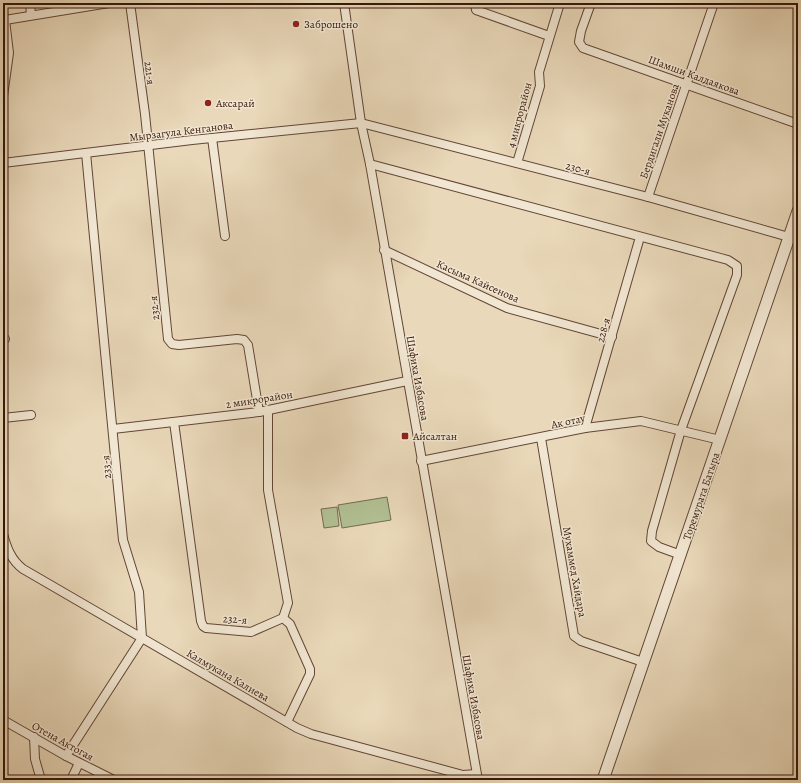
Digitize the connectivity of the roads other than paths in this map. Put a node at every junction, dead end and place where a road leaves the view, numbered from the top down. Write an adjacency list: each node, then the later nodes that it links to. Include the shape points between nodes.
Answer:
1 (30, 3): 9 (street)
2 (109, 3): 9 (street)
3 (130, 3): 16 (street, 221-я)
4 (344, 3): 13 (street, Шафиха Избасова)
5 (475, 3): 10 (street, via 476,10)
6 (560, 3): 10 (street, 4 микрорайон)
7 (591, 3): 11 (street, Шамши Калдаякова, via 580,31 579,42 583,48)
8 (714, 3): 11 (street, Бердигали Муканова)
9 (31, 14): 12 (street, via 5,20 9,53)
10 (549, 36): 19 (street, 4 микрорайон, via 538,72 540,86)
11 (687, 84): 14 (street, Шамши Калдаякова); 21 (street, Бердигали Муканова)
12 (3, 96)
13 (361, 123): 15 (street, Мырзагула Кенганова); 19 (street, 230-я); 20 (street, Шафиха Избасова)
14 (798, 124)
15 (212, 138): 16 (street, Мырзагула Кенганова); 23 (street)
16 (148, 146): 17 (street, Мырзагула Кенганова); 30 (street, 232-я, via 168,339 172,344 179,345 244,340 248,345)
17 (86, 153): 18 (street, Мырзагула Кенганова); 35 (street, 233-я)
18 (3, 163)
19 (517, 163): 21 (street, 230-я)
20 (370, 164): 24 (street); 26 (street, Шафиха Избасова)
21 (648, 197): 25 (street, 230-я)
22 (798, 211): 25 (street, Торемурата Батыра)
23 (225, 236)
24 (640, 237): 27 (street, 228-я); 36 (street, via 728,260 736,266 737,275)
25 (789, 237): 38 (street, Торемурата Батыра)
26 (384, 250): 27 (street, Касыма Кайсенова, via 507,308); 28 (street, Шафиха Избасова)
27 (612, 337): 34 (street, 228-я)
28 (407, 381): 29 (street, 2 микрорайон); 39 (street, Шафиха Избасова)
29 (268, 410): 30 (street, 2 микрорайон); 42 (street, via 268,490 288,603)
30 (259, 412): 33 (street, 2 микрорайон)
31 (31, 415): 32 (street)
32 (3, 418)
33 (174, 422): 35 (street, 2 микрорайон); 42 (street, 232-я, via 203,626 251,632)
34 (585, 428): 36 (street, Ак отау, via 641,421); 37 (street, Ак отау)
35 (113, 429): 43 (street, 233-я, via 123,540 139,592)
36 (681, 430): 38 (street, Ак отау); 41 (street, via 652,531 652,540 659,547)
37 (541, 438): 39 (street, Ак отау); 44 (street, Мухаммед Хайдара, via 574,636 581,642)
38 (720, 440): 41 (street, Торемурата Батыра)
39 (421, 461): 50 (street, Шафиха Избасова)
40 (3, 534): 43 (street, Калмукана Калиева, via 8,552 16,564)
41 (681, 555): 44 (street, Торемурата Батыра)
42 (283, 618): 46 (street, via 290,624 310,669)
43 (142, 638): 46 (street, Калмукана Калиева); 48 (street)
44 (643, 662): 54 (street, Торемурата Батыра)
45 (3, 720): 47 (street, Отена Актогая)
46 (287, 722): 50 (street, Калмукана Калиева, via 311,734)
47 (34, 738): 48 (street, Отена Актогая); 51 (street, via 35,759)
48 (66, 756): 49 (street, Отена Актогая)
49 (79, 762): 52 (street); 53 (street, Отена Актогая)
50 (477, 777)
51 (41, 780)
52 (71, 780)
53 (114, 780)
54 (603, 780)

